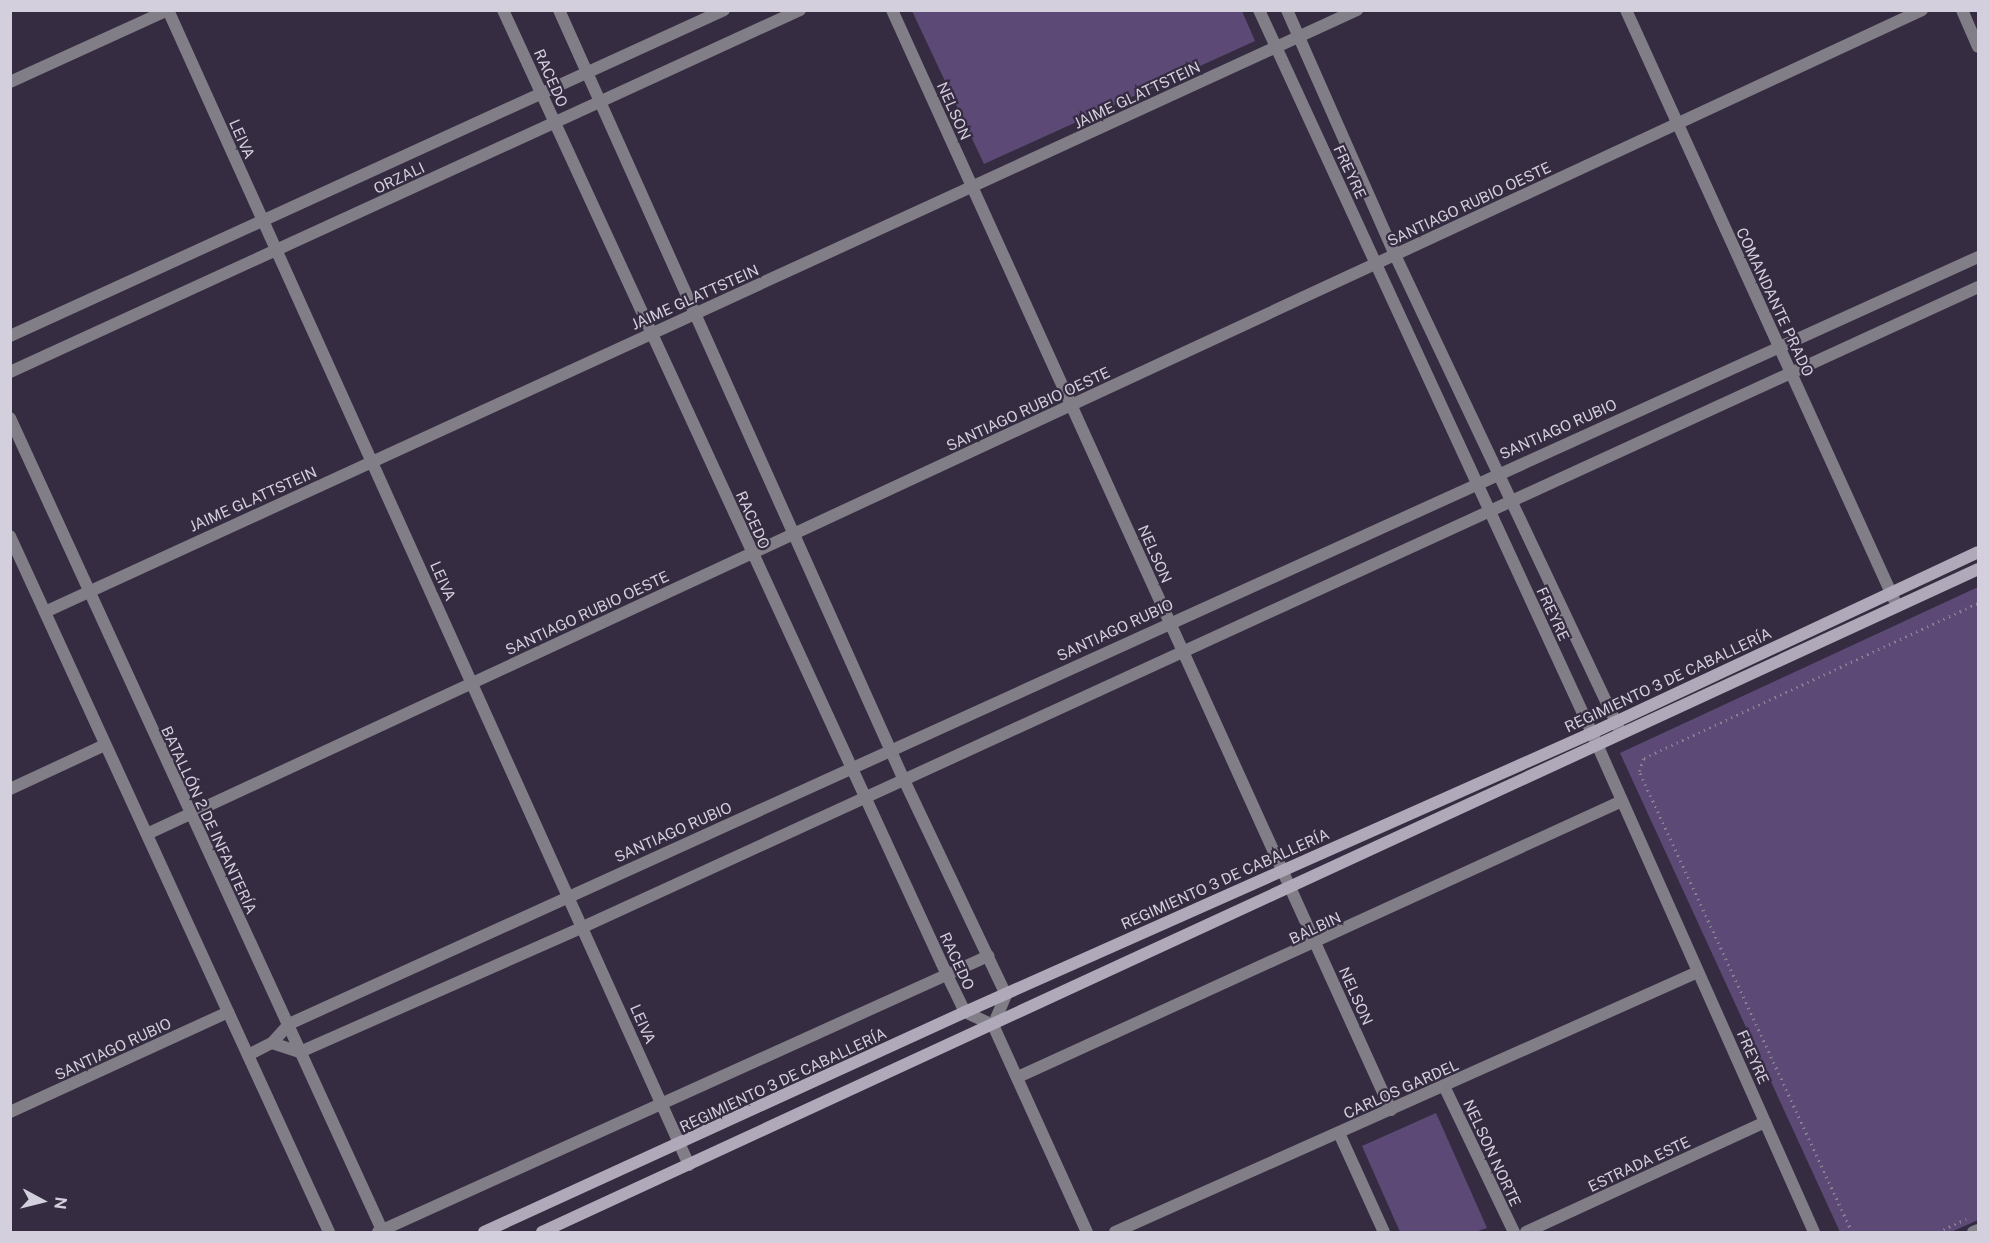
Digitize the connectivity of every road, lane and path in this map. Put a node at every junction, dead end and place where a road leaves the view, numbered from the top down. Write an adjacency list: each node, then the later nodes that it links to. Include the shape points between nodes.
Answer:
1 (503, 10): 18 (street, RACEDO)
2 (559, 10): 16 (street, RACEDO)
3 (724, 10): 16 (street, ORZALI)
4 (800, 10): 19 (street, ORZALI)
5 (892, 10): 22 (street, NELSON)
6 (1259, 10): 15 (street, FREYRE)
7 (1287, 10): 13 (street, FREYRE)
8 (1357, 10): 13 (street, JAIME GLATTSTEIN)
9 (1626, 10): 21 (street, COMANDANTE PRADO)
10 (1922, 10): 21 (street, SANTIAGO RUBIO OESTE)
11 (1962, 10): 14 (street)
12 (168, 11): 17 (street); 23 (street, LEIVA)
13 (1299, 37): 15 (street, JAIME GLATTSTEIN); 25 (street, FREYRE)
14 (1978, 46)
15 (1276, 48): 22 (street, JAIME GLATTSTEIN); 27 (street, FREYRE)
16 (588, 73): 18 (street, ORZALI); 19 (street, RACEDO)
17 (10, 82)
18 (542, 94): 20 (street, RACEDO); 23 (street, ORZALI)
19 (601, 102): 20 (street, ORZALI); 29 (street, RACEDO)
20 (555, 123): 24 (street, ORZALI); 30 (street, RACEDO)
21 (1678, 124): 25 (street, SANTIAGO RUBIO OESTE); 32 (street, COMANDANTE PRADO)
22 (972, 187): 29 (street, JAIME GLATTSTEIN); 35 (street, NELSON)
23 (264, 222): 24 (street, LEIVA); 31 (street, ORZALI)
24 (277, 251): 33 (street, ORZALI); 37 (street, LEIVA)
25 (1395, 255): 27 (street, SANTIAGO RUBIO OESTE); 38 (street, FREYRE)
26 (1978, 257): 32 (street, SANTIAGO RUBIO)
27 (1376, 264): 35 (street, SANTIAGO RUBIO OESTE); 39 (street, FREYRE)
28 (1978, 287): 34 (street)
29 (697, 315): 30 (street, JAIME GLATTSTEIN); 42 (street, RACEDO)
30 (651, 333): 37 (street, JAIME GLATTSTEIN); 45 (street, RACEDO)
31 (10, 336)
32 (1779, 348): 34 (street, COMANDANTE PRADO); 38 (street, SANTIAGO RUBIO)
33 (10, 372)
34 (1791, 374): 40 (street); 48 (street, COMANDANTE PRADO)
35 (1071, 405): 42 (street, SANTIAGO RUBIO OESTE); 52 (street, NELSON)
36 (10, 418): 47 (street, BATALLÓN 2 DE INFANTERÍA)
37 (372, 462): 47 (street, JAIME GLATTSTEIN); 54 (street, LEIVA)
38 (1496, 473): 39 (street, SANTIAGO RUBIO); 40 (street, FREYRE)
39 (1476, 482): 41 (street, FREYRE); 52 (street, SANTIAGO RUBIO)
40 (1510, 499): 41 (street); 55 (street, FREYRE)
41 (1488, 509): 53 (street); 56 (street, FREYRE)
42 (793, 534): 45 (street, SANTIAGO RUBIO OESTE); 60 (street, RACEDO)
43 (10, 536): 51 (street)
44 (1978, 552): 48 (street, REGIMIENTO 3 DE CABALLERÍA)
45 (752, 553): 54 (street, SANTIAGO RUBIO OESTE); 61 (street, RACEDO)
46 (1978, 569): 50 (street, REGIMIENTO 3 DE CABALLERÍA)
47 (87, 590): 51 (street, JAIME GLATTSTEIN); 66 (street, BATALLÓN 2 DE INFANTERÍA)
48 (1892, 592): 50 (street, COMANDANTE PRADO); 55 (street, REGIMIENTO 3 DE CABALLERÍA)
49 (1978, 603): 105 (path, via 1644,758 1639,771)
50 (1897, 606): 57 (street, REGIMIENTO 3 DE CABALLERÍA)
51 (45, 612): 58 (street)
52 (1170, 622): 53 (street, NELSON); 60 (street, SANTIAGO RUBIO)
53 (1182, 649): 62 (street); 68 (street, NELSON)
54 (472, 683): 66 (street, SANTIAGO RUBIO OESTE); 70 (street, LEIVA)
55 (1614, 722): 56 (street, REGIMIENTO 3 DE CABALLERÍA); 57 (street, FREYRE)
56 (1592, 733): 59 (street, FREYRE); 68 (street, REGIMIENTO 3 DE CABALLERÍA)
57 (1623, 735): 59 (street, REGIMIENTO 3 DE CABALLERÍA)
58 (105, 745): 63 (street); 67 (street)
59 (1597, 747): 65 (street, FREYRE); 69 (street, REGIMIENTO 3 DE CABALLERÍA)
60 (891, 750): 61 (street, SANTIAGO RUBIO); 62 (street, RACEDO)
61 (850, 769): 64 (street, RACEDO); 70 (street, SANTIAGO RUBIO)
62 (904, 780): 64 (street); 73 (street, RACEDO)
63 (10, 789)
64 (865, 798): 71 (street); 75 (street, RACEDO)
65 (1622, 801): 72 (street, BALBIN); 74 (street, FREYRE)
66 (189, 813): 67 (street, SANTIAGO RUBIO OESTE); 79 (street, BATALLÓN 2 DE INFANTERÍA)
67 (147, 834): 77 (street)
68 (1283, 869): 69 (street, NELSON); 76 (street, REGIMIENTO 3 DE CABALLERÍA)
69 (1292, 888): 72 (street, NELSON); 80 (street, REGIMIENTO 3 DE CABALLERÍA)
70 (568, 896): 71 (street, LEIVA); 79 (street, SANTIAGO RUBIO)
71 (583, 927): 82 (street); 86 (street, LEIVA)
72 (1316, 944): 84 (street, BALBIN); 87 (street, NELSON)
73 (988, 956): 75 (street); 76 (street, RACEDO)
74 (1698, 972): 85 (street, CARLOS GARDEL); 89 (street, FREYRE)
75 (947, 975): 78 (street, RACEDO); 86 (street)
76 (1006, 995): 78 (street, REGIMIENTO 3 DE CABALLERÍA); 80 (street)
77 (228, 1012): 83 (street); 88 (street, SANTIAGO RUBIO)
78 (964, 1012): 80 (street, RACEDO); 91 (street, REGIMIENTO 3 DE CABALLERÍA)
79 (289, 1024): 81 (street, SANTIAGO RUBIO); 82 (street, BATALLÓN 2 DE INFANTERÍA)
80 (993, 1025): 84 (street); 92 (street, REGIMIENTO 3 DE CABALLERÍA)
81 (272, 1043): 82 (street); 83 (street, SANTIAGO RUBIO)
82 (300, 1052): 95 (street, BATALLÓN 2 DE INFANTERÍA)
83 (248, 1055): 96 (street)
84 (1018, 1077): 99 (street)
85 (1444, 1086): 87 (street, CARLOS GARDEL); 102 (street, NELSON NORTE)
86 (662, 1106): 91 (street, LEIVA); 95 (street)
87 (1391, 1110): 90 (street, CARLOS GARDEL)
88 (10, 1112)
89 (1765, 1122): 103 (street, ESTRADA ESTE); 104 (street, FREYRE)
90 (1339, 1133): 100 (street, CARLOS GARDEL); 101 (street)
91 (681, 1144): 92 (street, LEIVA); 97 (street, REGIMIENTO 3 DE CABALLERÍA)
92 (689, 1165): 98 (street, REGIMIENTO 3 DE CABALLERÍA)
93 (1968, 1218): 106 (path)
94 (1978, 1230): 107 (street)
95 (381, 1232)
96 (329, 1233)
97 (484, 1233)
98 (542, 1233)
99 (1087, 1233)
100 (1115, 1233)
101 (1384, 1233)
102 (1514, 1233)
103 (1526, 1233)
104 (1815, 1233)
105 (1852, 1233)
106 (1938, 1233)
107 (1973, 1233)

